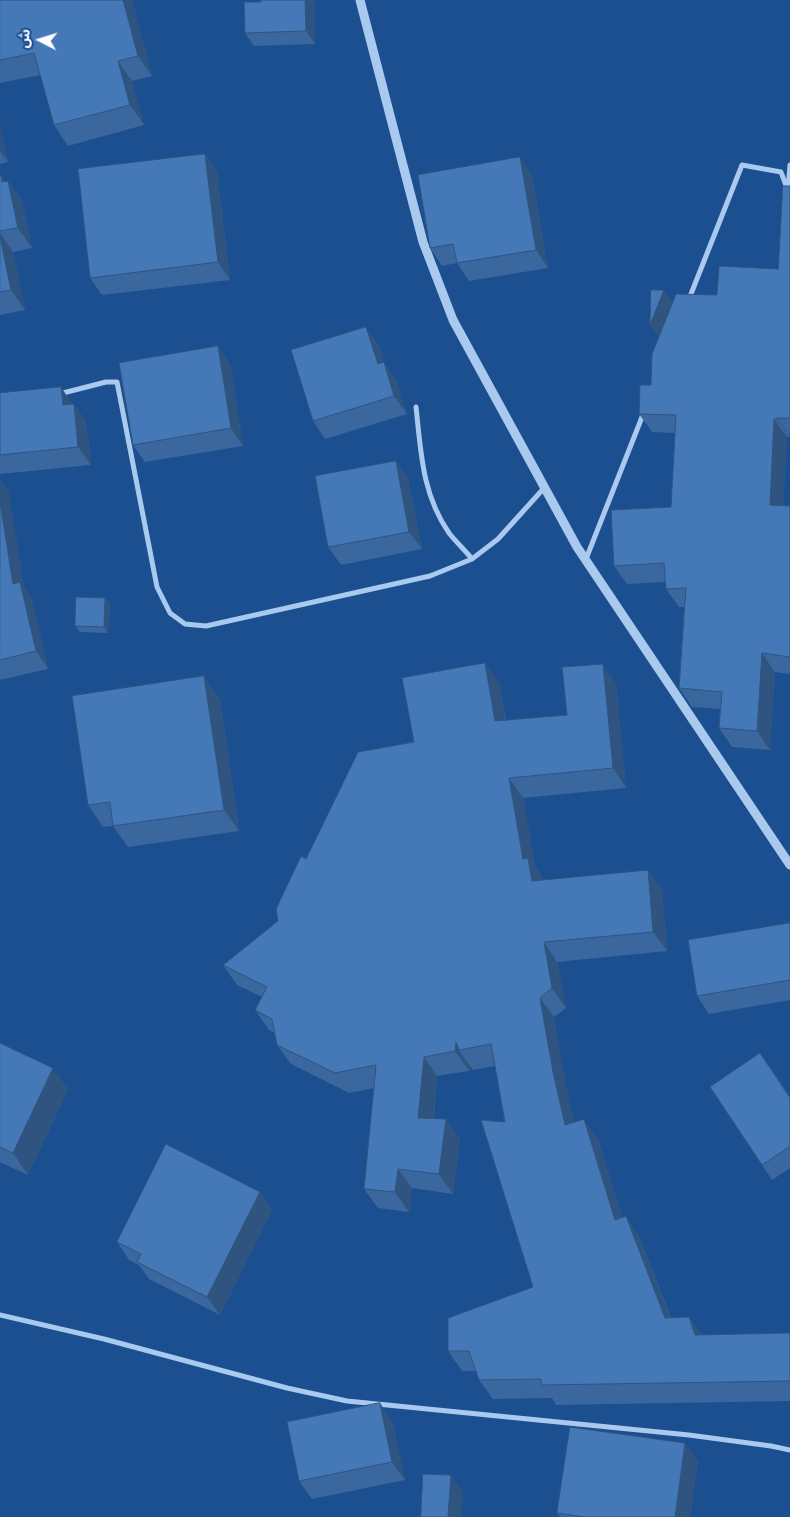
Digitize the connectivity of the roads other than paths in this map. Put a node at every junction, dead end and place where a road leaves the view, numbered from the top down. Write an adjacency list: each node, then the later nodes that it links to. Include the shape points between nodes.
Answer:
1 (360, 0): 9 (street, via 423,242 453,320)
2 (790, 166): 3 (street)
3 (788, 192): 4 (street); 5 (street, via 781,172 742,165)
4 (788, 201)
5 (687, 303)
6 (48, 396): 10 (street, via 117,382 157,588 170,613 185,624 206,626 430,576)
7 (647, 404): 11 (street)
8 (416, 407): 10 (street, via 422,468 433,505 449,533)
9 (545, 487): 10 (street, via 498,539); 11 (street)
10 (472, 559)
11 (586, 560): 12 (street)
12 (790, 865)
13 (0, 1315): 14 (street, via 347,1401 689,1435)
14 (790, 1450)

